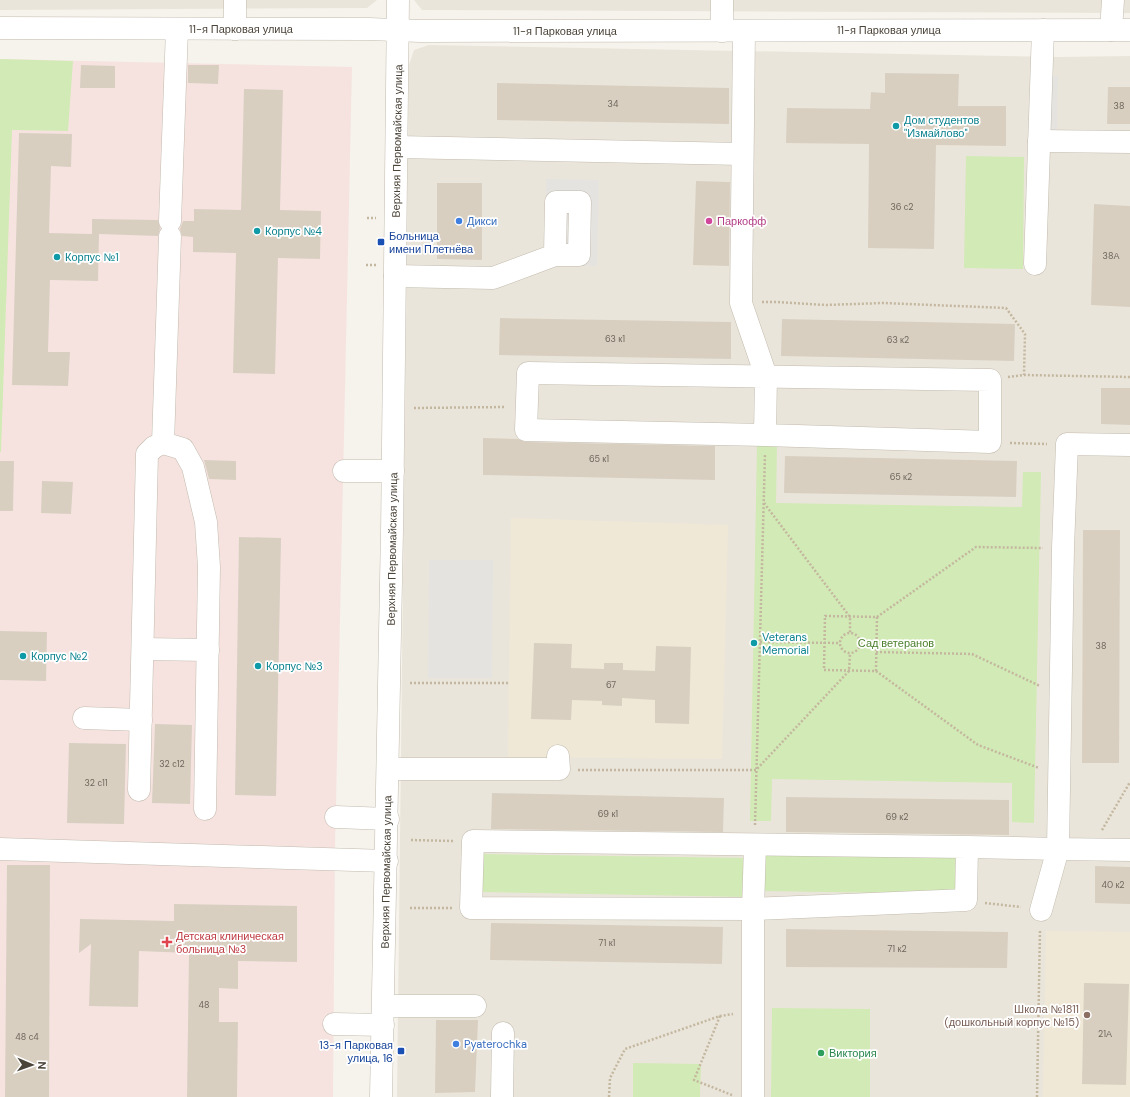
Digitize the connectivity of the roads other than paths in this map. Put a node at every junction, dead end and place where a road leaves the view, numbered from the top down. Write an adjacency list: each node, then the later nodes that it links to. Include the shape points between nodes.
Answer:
1 (235, 0): 7 (street)
2 (398, 0): 8 (street, Верхняя Первомайская улица)
3 (722, 0): 12 (street)
4 (1113, 0): 11 (street)
5 (0, 28): 6 (street, 11-я Парковая улица)
6 (177, 29): 7 (street, 11-я Парковая улица); 22 (street)
7 (235, 29): 8 (street, 11-я Парковая улица)
8 (397, 30): 12 (street, 11-я Парковая улица); 15 (street, Верхняя Первомайская улица)
9 (744, 30): 10 (street, 11-я Парковая улица); 12 (street, 11-я Парковая улица); 16 (street)
10 (1043, 30): 11 (street, 11-я Парковая улица); 13 (street)
11 (1121, 30)
12 (722, 31)
13 (1039, 141): 14 (street); 18 (street)
14 (1130, 142)
15 (397, 147): 16 (street); 19 (street, Верхняя Первомайская улица)
16 (742, 154): 20 (street, via 741,303)
17 (555, 255): 19 (street, via 493,278)
18 (1035, 264)
19 (395, 276): 25 (street, Верхняя Первомайская улица)
20 (766, 376): 21 (street); 21 (street, via 990,380 990,442); 21 (street, via 528,373 526,430)
21 (765, 435)
22 (163, 443): 26 (street, via 147,454); 27 (street, via 182,449 194,467 206,522 209,567)
23 (1130, 445): 39 (street, via 1067,444)
24 (344, 471): 25 (street)
25 (393, 472): 31 (street, Верхняя Первомайская улица)
26 (142, 648): 27 (street); 29 (street)
27 (208, 650): 33 (street)
28 (84, 718): 29 (street)
29 (141, 720): 32 (street)
30 (558, 763): 31 (street)
31 (388, 769): 35 (street, Верхняя Первомайская улица)
32 (139, 790)
33 (205, 809)
34 (336, 817): 35 (street)
35 (388, 819): 41 (street, Верхняя Первомайская улица)
36 (755, 845): 37 (street); 42 (street); 42 (street, via 473,841 472,908)
37 (967, 847): 39 (street); 42 (street, via 966,900)
38 (0, 848): 41 (street)
39 (1058, 849): 40 (street); 43 (street)
40 (1130, 850)
41 (387, 861): 45 (street, Верхняя Первомайская улица)
42 (753, 909): 50 (street)
43 (1041, 910)
44 (475, 1006): 45 (street)
45 (384, 1015): 46 (street); 48 (street, Верхняя Первомайская улица)
46 (334, 1024)
47 (503, 1033): 49 (street)
48 (381, 1097)
49 (502, 1097)
50 (753, 1097)

